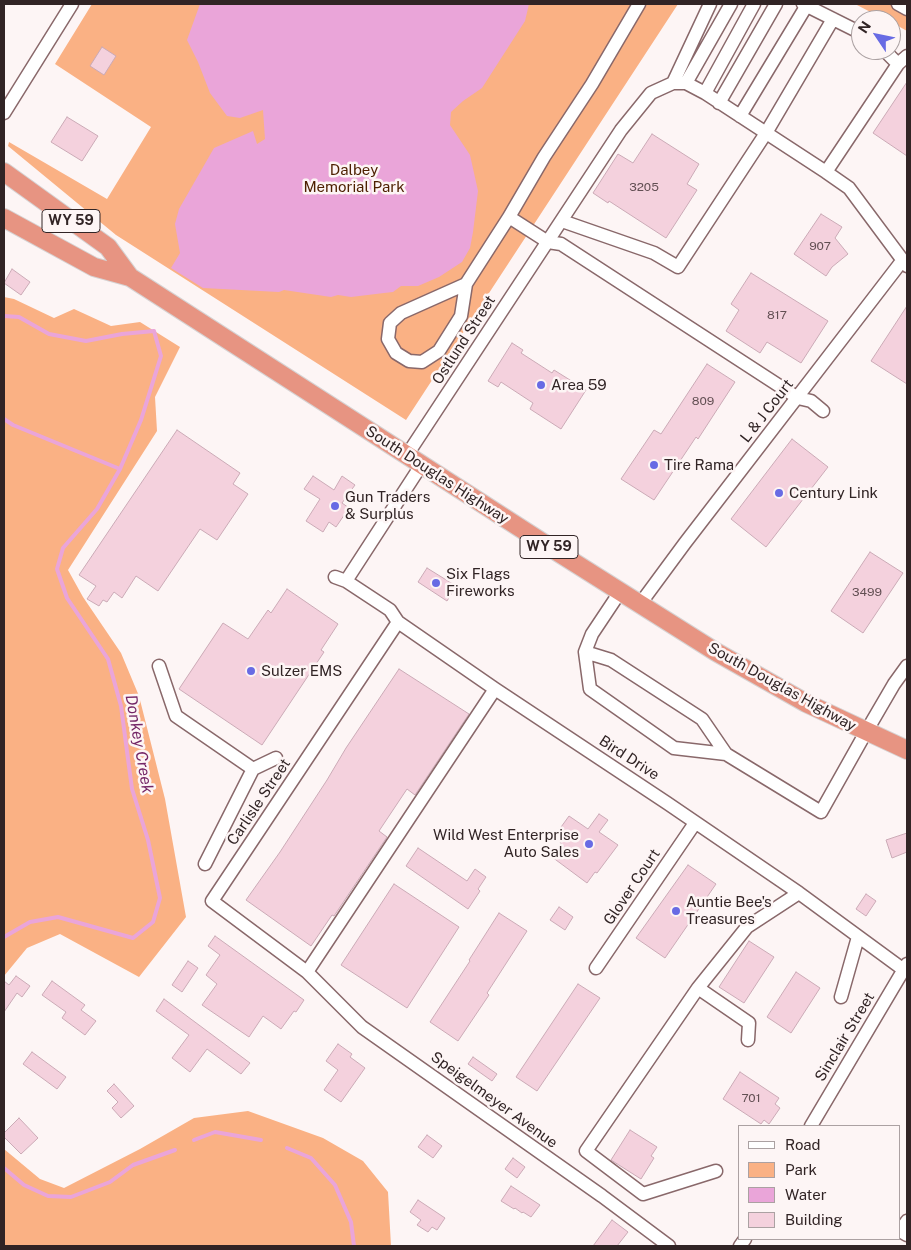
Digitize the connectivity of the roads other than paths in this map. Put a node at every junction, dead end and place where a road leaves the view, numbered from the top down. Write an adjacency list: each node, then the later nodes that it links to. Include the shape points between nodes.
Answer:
1 (72, 4): 17 (street)
2 (639, 4): 22 (street)
3 (710, 4): 14 (street)
4 (731, 4): 13 (street)
5 (754, 4): 15 (street)
6 (776, 4): 16 (street)
7 (898, 4): 9 (street)
8 (805, 5): 10 (street); 18 (street)
9 (907, 9)
10 (833, 19): 11 (street); 19 (street)
11 (851, 28)
12 (903, 60): 21 (street)
13 (686, 83): 14 (street, Ostlund Street); 15 (street)
14 (673, 84): 24 (street, Ostlund Street, via 650,93 621,130)
15 (705, 93): 16 (street)
16 (719, 103): 18 (street)
17 (4, 113)
18 (740, 116): 19 (street)
19 (766, 133): 21 (street); 24 (street, via 678,266 654,253)
20 (4, 172): 27 (highway, South Douglas Highway / WY 59, via 108,247)
21 (826, 172): 26 (street, via 848,188)
22 (509, 217): 25 (street); 28 (street)
23 (4, 218): 27 (highway, South Douglas Highway / WY 59, via 94,267)
24 (562, 221): 25 (street, Ostlund Street)
25 (548, 242): 29 (street, via 561,244); 31 (street, Ostlund Street)
26 (906, 262): 29 (street, L & J Court)
27 (130, 277): 31 (highway, South Douglas Highway / WY 59)
28 (466, 284): 28 (street, via 461,316 439,351 422,362 409,361 396,353 388,339 390,323 401,313)
29 (798, 398): 30 (street, via 811,401); 33 (street, L & J Court)
30 (823, 410)
31 (414, 459): 32 (highway, South Douglas Highway / WY 59); 34 (street, Bird Drive, via 341,579 390,610)
32 (620, 592): 33 (highway, South Douglas Highway / WY 59); 35 (street)
33 (640, 604): 41 (highway, South Douglas Highway / WY 59, via 806,703)
34 (398, 622): 40 (street, Bird Drive); 52 (street, Carlisle Street, via 212,901)
35 (584, 652): 43 (street, via 611,660 702,719); 43 (street, via 590,688 674,748)
36 (159, 666): 45 (street, via 176,716)
37 (907, 666): 38 (street)
38 (894, 684): 39 (street); 41 (street)
39 (907, 686)
40 (495, 689): 46 (street, Bird Drive); 52 (street)
41 (866, 732): 42 (highway, South Douglas Highway / WY 59); 43 (street, via 821,812)
42 (907, 750)
43 (726, 754)
44 (276, 758): 45 (street)
45 (253, 768): 47 (street)
46 (695, 823): 48 (street, Bird Drive); 51 (street, Glover Court)
47 (205, 864)
48 (799, 893): 49 (street, Bird Drive); 53 (street, via 747,926)
49 (858, 936): 50 (street, Bird Drive); 54 (street)
50 (906, 967): 56 (street, Sinclair Street)
51 (596, 968)
52 (307, 972): 58 (street, Speigelmeyer Avenue, via 362,1027)
53 (698, 988): 55 (street, via 749,1023); 57 (street, via 586,1151 643,1194)
54 (841, 998)
55 (748, 1040)
56 (812, 1125)
57 (716, 1171)
58 (669, 1246)

